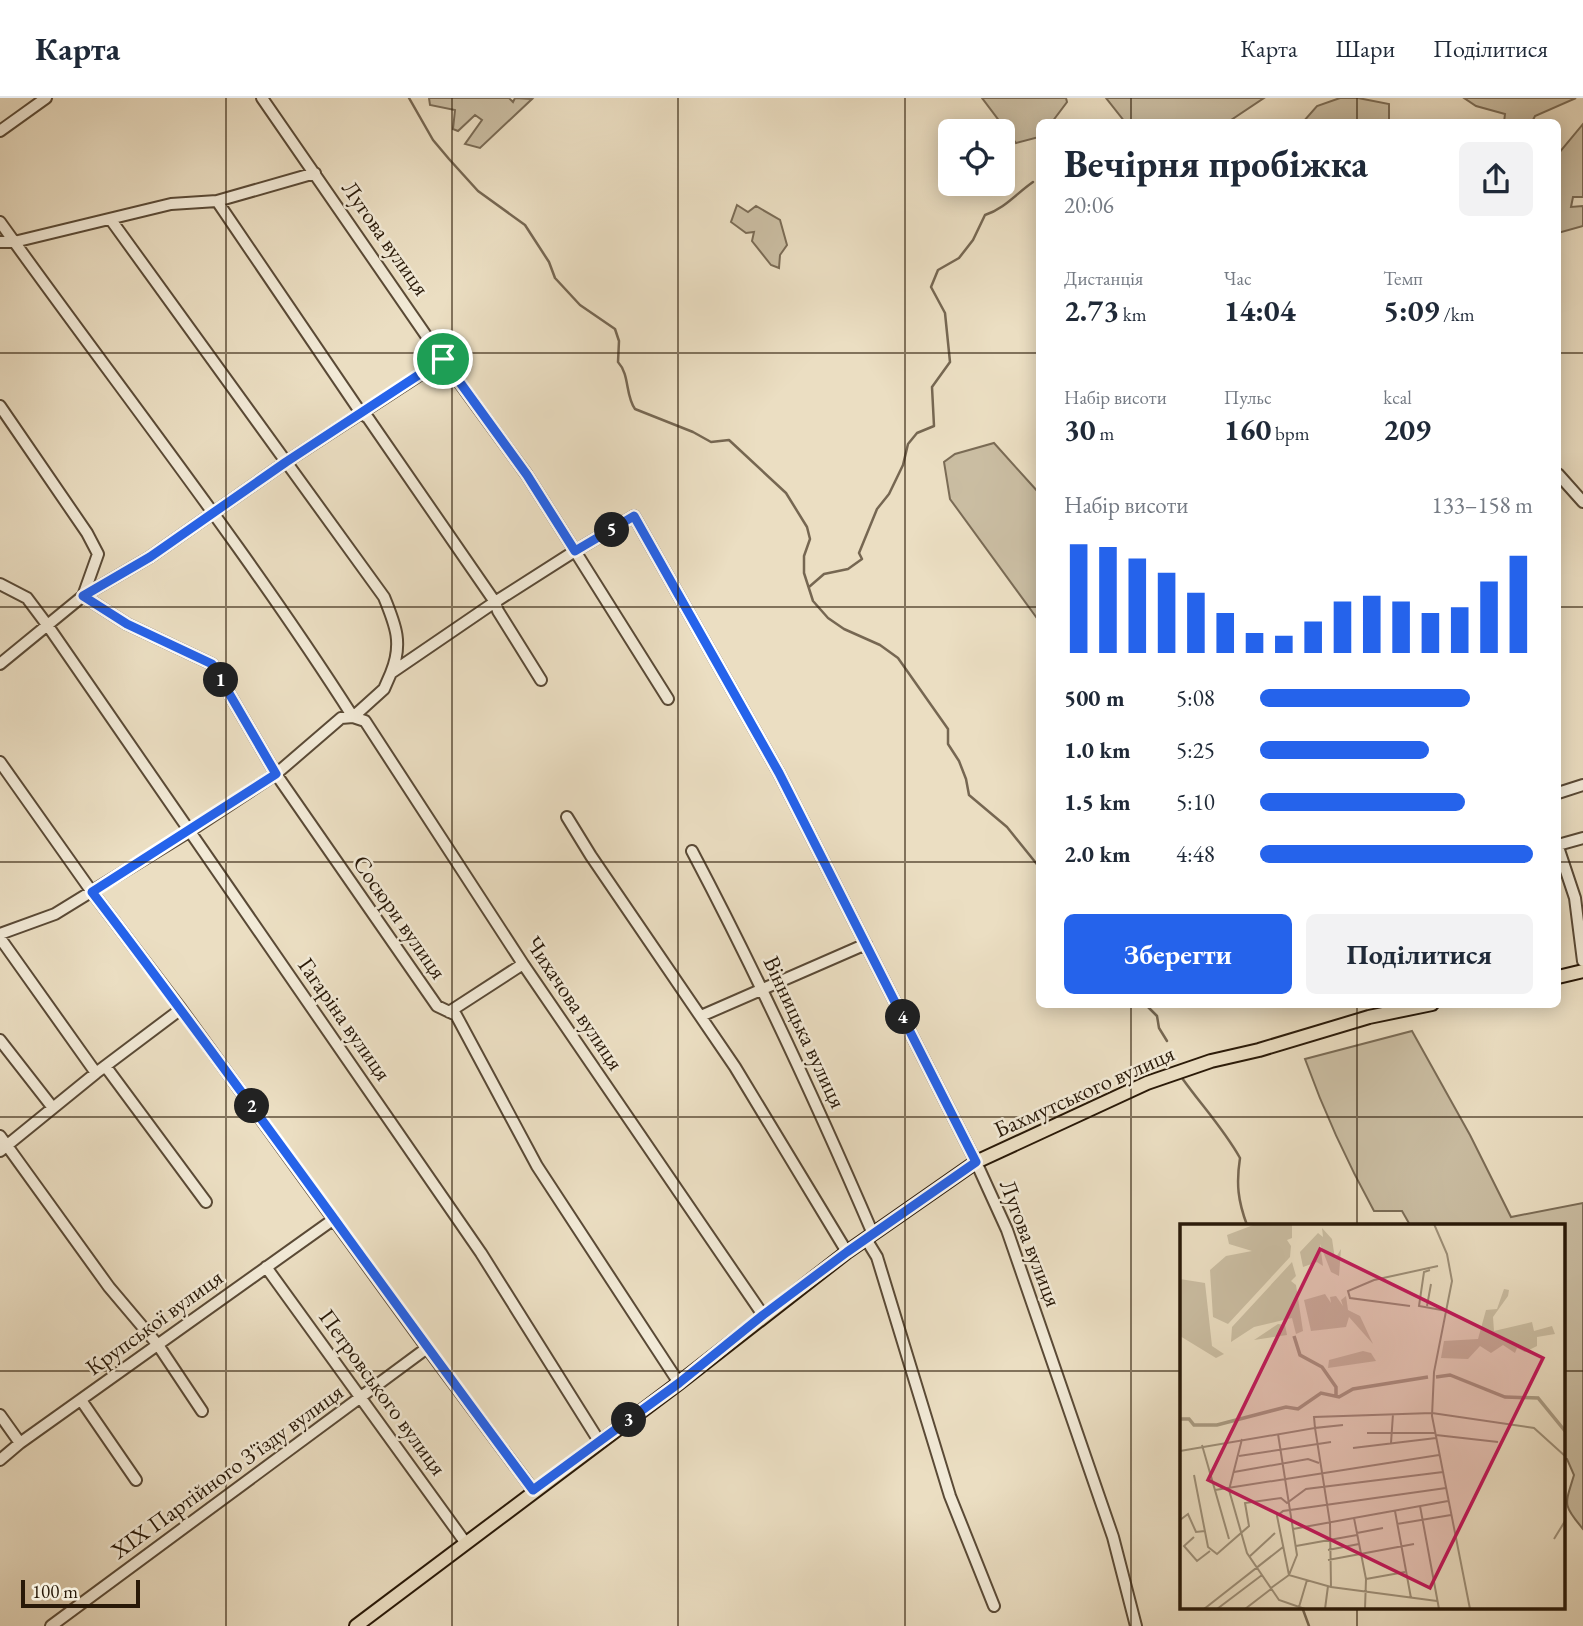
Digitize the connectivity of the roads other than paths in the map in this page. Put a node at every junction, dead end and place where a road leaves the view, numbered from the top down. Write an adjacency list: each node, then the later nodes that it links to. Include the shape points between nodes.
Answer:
1 (46, 98): 3 (street)
2 (262, 98): 4 (street, Лугова вулиця)
3 (0, 131)
4 (315, 173): 5 (street); 10 (street, Лугова вулиця)
5 (217, 201): 6 (street, via 171,204); 12 (street)
6 (111, 220): 9 (street); 13 (street)
7 (0, 222): 9 (street, Чихачова вулиця)
8 (0, 242): 9 (street)
9 (14, 242): 16 (street, Чихачова вулиця)
10 (443, 359): 12 (street); 17 (street, Лугова вулиця, via 527,475)
11 (0, 406): 19 (street, via 98,554)
12 (360, 413): 13 (street); 20 (street, via 368,418)
13 (286, 462): 16 (street); 23 (street, via 384,597 395,624 399,654)
14 (1561, 477): 15 (street)
15 (1583, 502)
16 (213, 512): 19 (street, via 150,557); 26 (street, Чихачова вулиця)
17 (575, 551): 20 (street); 25 (street); 39 (street, Лугова вулиця, via 634,516 779,773)
18 (0, 584): 21 (street, Гагаріна вулиця, via 27,598)
19 (83, 596): 21 (street); 28 (street, Сосюри вулиця, via 127,624 212,664)
20 (495, 602): 23 (street); 24 (street)
21 (48, 626): 22 (street); 32 (street, Гагаріна вулиця)
22 (0, 664)
23 (391, 673): 26 (street, via 384,689)
24 (541, 680)
25 (668, 699)
26 (353, 717): 28 (street, via 341,718); 41 (street, Чихачова вулиця, via 365,721)
27 (0, 762): 37 (street)
28 (276, 774): 32 (street); 47 (street, Сосюри вулиця, via 437,1006)
29 (1583, 785): 30 (street)
30 (1561, 792)
31 (567, 817): 48 (street)
32 (190, 831): 37 (street); 67 (street, Гагаріна вулиця, via 481,1252)
33 (1583, 838): 34 (street)
34 (1561, 845)
35 (692, 851): 44 (street, Вінницька вулиця)
36 (1561, 855): 40 (street, via 1575,898)
37 (92, 892): 38 (street, via 55,914); 46 (street)
38 (0, 936): 50 (street)
39 (866, 944): 44 (street); 53 (street, Лугова вулиця)
40 (1583, 961)
41 (523, 964): 47 (street); 59 (street, Чихачова вулиця)
42 (1583, 971): 43 (main road)
43 (1561, 976)
44 (762, 990): 48 (street); 56 (street, Вінницька вулиця, via 808,1084)
45 (1413, 1008): 53 (main road, Бахмутського вулиця, via 1211,1061 1147,1083)
46 (181, 1009): 50 (street); 55 (street)
47 (449, 1012): 62 (street, Сосюри вулиця, via 456,1015 537,1166)
48 (701, 1016): 57 (street)
49 (0, 1040): 51 (street)
50 (101, 1070): 51 (street); 54 (street)
51 (53, 1108): 52 (street)
52 (2, 1144): 60 (street)
53 (976, 1162): 56 (main road, Бахмутського вулиця); 76 (street, Лугова вулиця, via 1037,1313 1113,1537)
54 (206, 1202)
55 (334, 1219): 58 (street, Крупської вулиця); 61 (street)
56 (869, 1236): 57 (main road, Бахмутського вулиця); 73 (street, Вінницька вулиця, via 950,1496)
57 (847, 1252): 59 (main road, Бахмутського вулиця)
58 (266, 1267): 60 (street, Крупської вулиця); 63 (street, Петровського вулиця)
59 (763, 1315): 62 (main road, Бахмутського вулиця)
60 (158, 1345): 64 (street, Крупської вулиця); 65 (street)
61 (427, 1348): 63 (street, XIX Партійного З'їзду вулиця); 71 (street)
62 (679, 1383): 67 (main road, Бахмутського вулиця)
63 (362, 1398): 72 (street, Петровського вулиця); 74 (street, XIX Партійного З'їзду вулиця)
64 (81, 1400): 68 (street, Крупської вулиця); 70 (street)
65 (202, 1411)
66 (0, 1415): 68 (street)
67 (599, 1441): 71 (main road, Бахмутського вулиця)
68 (20, 1443): 69 (street, Крупської вулиця)
69 (0, 1460)
70 (136, 1480)
71 (533, 1490): 72 (main road, Бахмутського вулиця)
72 (465, 1542): 75 (main road, Бахмутського вулиця)
73 (994, 1606)
74 (51, 1626)
75 (356, 1626)
76 (1136, 1626)

